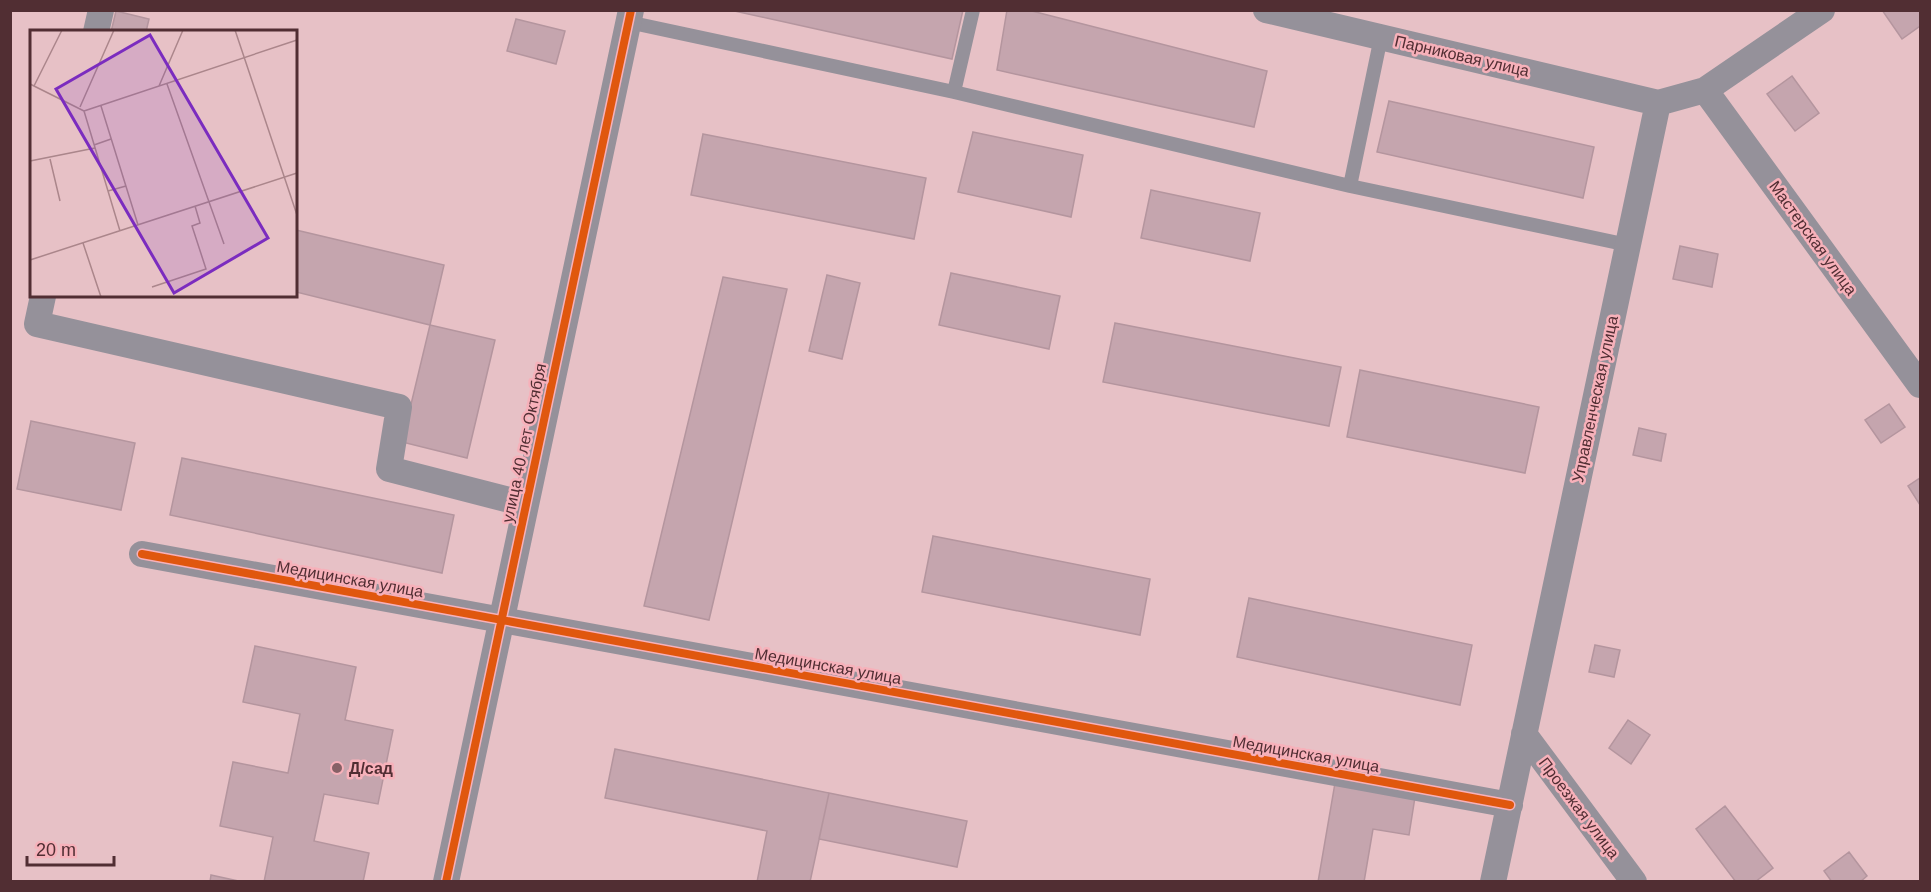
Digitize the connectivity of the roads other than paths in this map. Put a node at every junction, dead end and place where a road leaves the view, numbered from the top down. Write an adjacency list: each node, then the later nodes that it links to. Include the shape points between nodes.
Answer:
1 (101, 10): 7 (street)
2 (974, 10): 10 (lane)
3 (1266, 10): 6 (street, Парниковая улица)
4 (1822, 10): 9 (street)
5 (629, 16): 10 (lane); 16 (street, улица 40 лет Октября)
6 (1352, 20): 8 (street, Парниковая улица)
7 (96, 30)
8 (1381, 37): 11 (street, Парниковая улица); 12 (lane)
9 (1705, 90): 11 (street); 15 (street, Мастерская улица)
10 (954, 92): 12 (lane)
11 (1658, 103): 13 (street, Управленческая улица)
12 (1350, 186): 13 (lane)
13 (1628, 244): 19 (street, Управленческая улица)
14 (43, 297): 16 (street, via 37,324 399,406 389,469)
15 (1920, 385)
16 (525, 504): 18 (street, улица 40 лет Октября)
17 (142, 554): 18 (street, Медицинская улица)
18 (500, 620): 20 (street, Медицинская улица); 21 (street, улица 40 лет Октября)
19 (1524, 734): 20 (street, Управленческая улица); 23 (street, Проезжая улица)
20 (1510, 805): 22 (street, Управленческая улица)
21 (446, 882)
22 (1493, 882)
23 (1634, 882)

